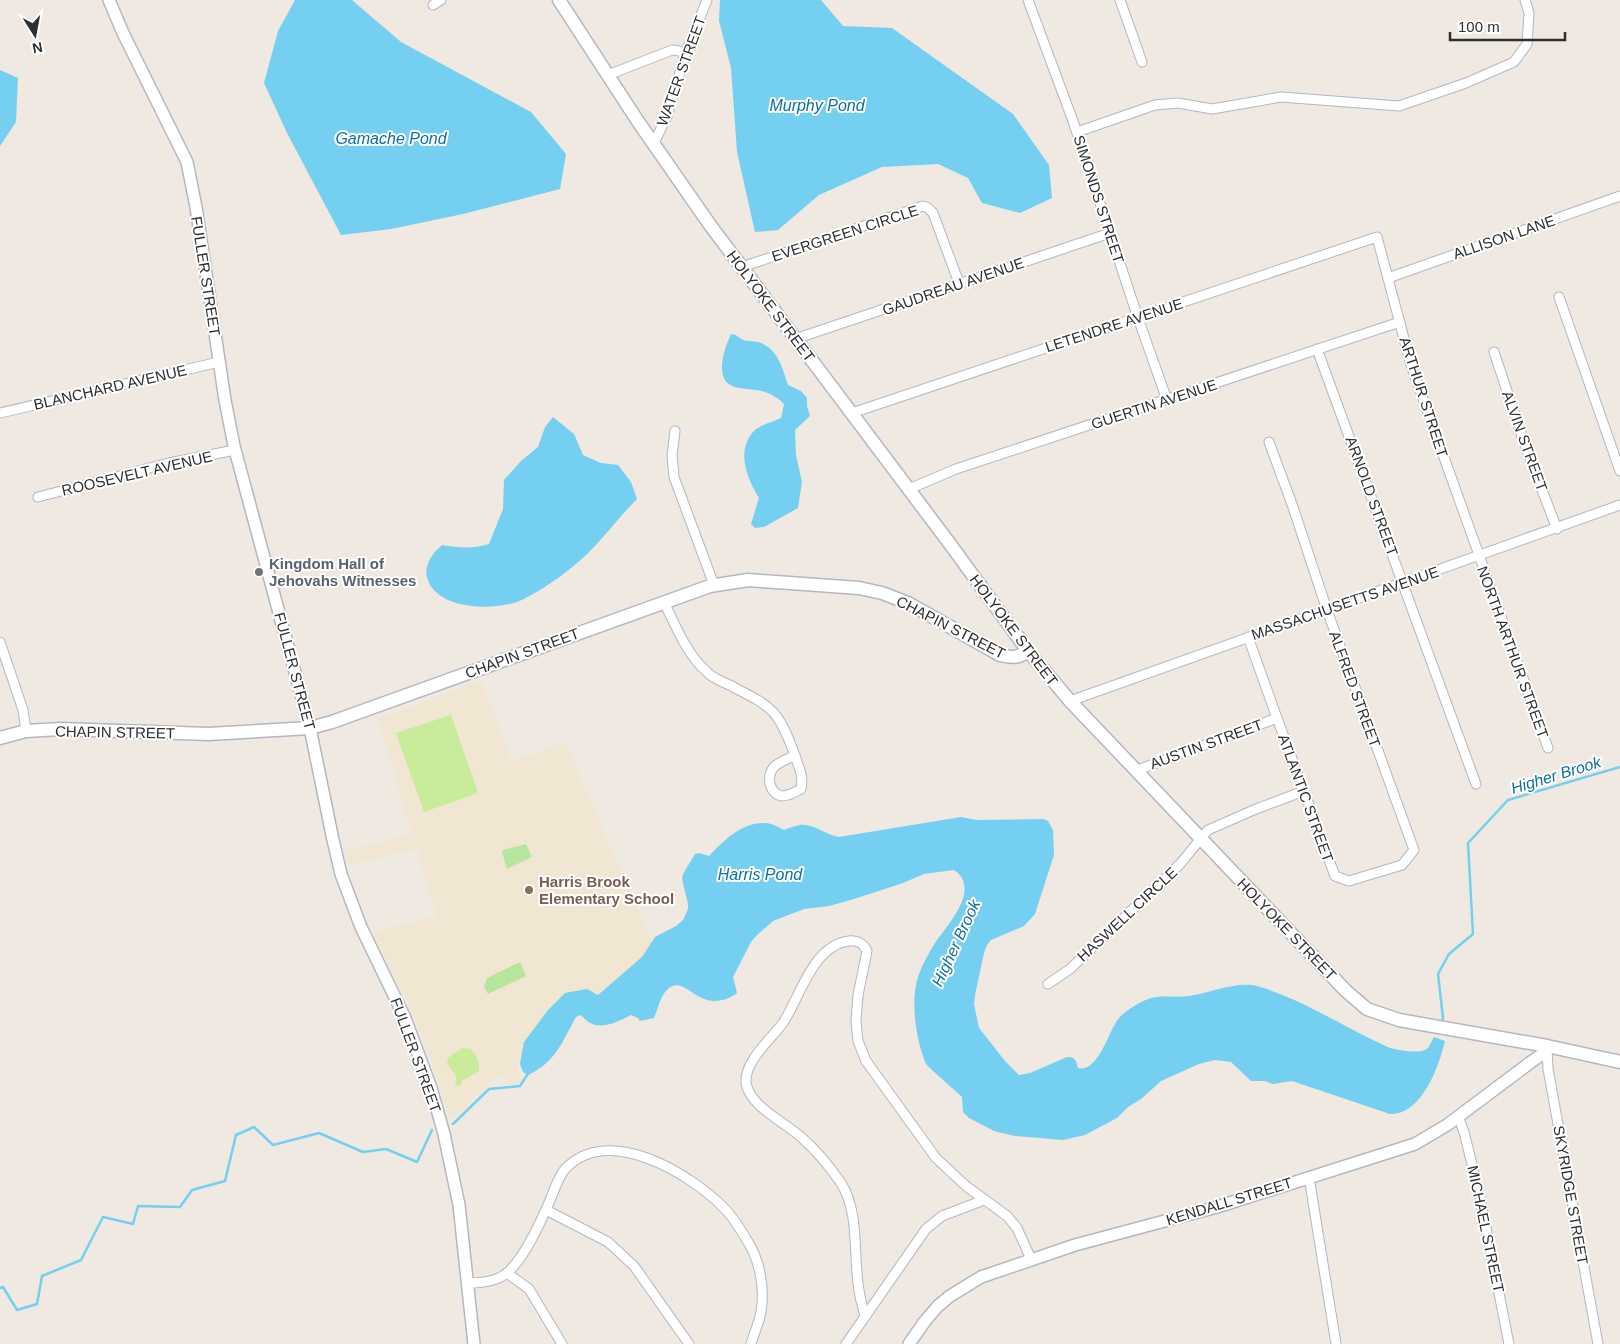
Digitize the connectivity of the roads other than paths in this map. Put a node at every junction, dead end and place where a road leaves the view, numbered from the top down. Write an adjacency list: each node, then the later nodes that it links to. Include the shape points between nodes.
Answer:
1 (109, 0): 24 (street, FULLER STREET, via 187,162)
2 (560, 0): 9 (main road, HOLYOKE STREET)
3 (707, 0): 7 (street, WATER STREET)
4 (1028, 0): 10 (street, SIMONDS STREET)
5 (1120, 0): 8 (street)
6 (1525, 0): 10 (street, via 1529,14 1527,44 1514,62 1399,106 1281,97 1212,110 1178,103 1154,105)
7 (686, 52): 9 (street, via 672,50); 11 (street, WATER STREET, via 667,116)
8 (1142, 62)
9 (608, 76): 11 (main road, HOLYOKE STREET)
10 (1077, 132): 13 (street, SIMONDS STREET)
11 (654, 143): 15 (main road, HOLYOKE STREET)
12 (1620, 196): 16 (street, ALLISON LANE)
13 (1110, 233): 17 (street, GAUDREAU AVENUE); 19 (street, SIMONDS STREET)
14 (1377, 237): 16 (street, ARTHUR STREET); 19 (street, LETENDRE AVENUE)
15 (742, 268): 17 (street, EVERGREEN CIRCLE, via 923,206 933,213); 21 (main road, HOLYOKE STREET)
16 (1388, 278): 20 (street, ARTHUR STREET)
17 (959, 283): 21 (street, GAUDREAU AVENUE)
18 (1559, 297): 31 (street)
19 (1138, 318): 25 (street, SIMONDS STREET); 27 (street, LETENDRE AVENUE)
20 (1400, 322): 22 (street, GUERTIN AVENUE); 36 (street, ARTHUR STREET, via 1411,366)
21 (795, 339): 27 (main road, HOLYOKE STREET)
22 (1317, 349): 25 (street, GUERTIN AVENUE); 37 (street, ARNOLD STREET)
23 (1494, 352): 35 (street, ALVIN STREET)
24 (220, 362): 26 (street, BLANCHARD AVENUE); 30 (street, FULLER STREET)
25 (1167, 400): 32 (street, GUERTIN AVENUE, via 956,469)
26 (0, 413)
27 (852, 413): 32 (main road, HOLYOKE STREET)
28 (674, 431): 38 (street, via 674,477)
29 (1270, 442): 40 (street, ALFRED STREET)
30 (235, 450): 33 (street, ROOSEVELT AVENUE, via 169,463); 46 (street, FULLER STREET)
31 (1620, 472)
32 (909, 489): 43 (main road, HOLYOKE STREET)
33 (38, 497)
34 (1620, 505): 35 (street, MASSACHUSETTS AVENUE)
35 (1557, 529): 36 (street, MASSACHUSETTS AVENUE)
36 (1479, 556): 37 (street, MASSACHUSETTS AVENUE); 49 (street, NORTH ARTHUR STREET)
37 (1404, 583): 40 (street, MASSACHUSETTS AVENUE); 52 (street, ARNOLD STREET)
38 (714, 585): 39 (main road, CHAPIN STREET); 43 (main road, CHAPIN STREET, via 748,580 859,588 908,603 1000,655 1012,658)
39 (664, 602): 46 (main road, CHAPIN STREET); 50 (street, via 696,661 709,674 772,709 785,729)
40 (1327, 610): 41 (street, MASSACHUSETTS AVENUE); 55 (street, ALFRED STREET)
41 (1248, 637): 44 (street, MASSACHUSETTS AVENUE); 45 (street, ATLANTIC STREET)
42 (0, 642): 47 (street, via 23,710)
43 (1028, 651): 44 (main road, HOLYOKE STREET)
44 (1070, 701): 51 (main road, HOLYOKE STREET)
45 (1277, 718): 51 (street, AUSTIN STREET); 53 (street, ATLANTIC STREET)
46 (310, 728): 47 (main road, CHAPIN STREET, via 209,734 60,729); 65 (street, FULLER STREET, via 343,881 408,1025 431,1088 459,1205)
47 (26, 731): 48 (main road, CHAPIN STREET)
48 (0, 738)
49 (1548, 748)
50 (794, 755): 50 (street, via 803,779 801,789 790,795 774,793 770,784 774,767)
51 (1136, 771): 54 (main road, HOLYOKE STREET)
52 (1476, 784)
53 (1304, 791): 54 (street, HASWELL CIRCLE, via 1208,830); 55 (street, ATLANTIC STREET, via 1335,876 1349,881 1402,865)
54 (1201, 839): 56 (street, HASWELL CIRCLE, via 1180,864 1070,969); 57 (main road, HOLYOKE STREET, via 1367,1008 1434,1026)
55 (1414, 850)
56 (1048, 984)
57 (1547, 1046): 58 (main road, HOLYOKE STREET); 59 (street, KENDALL STREET, via 1531,1062); 75 (street, SKYRIDGE STREET, via 1548,1069)
58 (1620, 1062)
59 (1458, 1116): 60 (street, KENDALL STREET, via 1415,1144); 74 (street, MICHAEL STREET, via 1480,1197)
60 (1309, 1177): 63 (street, KENDALL STREET, via 1217,1207); 73 (street)
61 (984, 1200): 63 (street, via 1007,1216); 66 (street, via 932,1223); 66 (street, via 936,1158 864,1056 858,1041 856,1021 866,949 860,942 851,941 831,949 817,961 782,1023 750,1064 746,1082 756,1102 806,1142 842,1186 850,1208 859,1291)
62 (546, 1210): 64 (street, via 516,1265); 69 (street, via 608,1242 634,1266); 70 (street, via 564,1170 576,1160 596,1152 631,1153 687,1179 725,1209 754,1252 762,1303)
63 (1031, 1259): 72 (street, KENDALL STREET, via 981,1277 950,1296 931,1314)
64 (507, 1273): 65 (street, via 492,1280); 68 (street, via 530,1289)
65 (468, 1283): 67 (street, FULLER STREET)
66 (865, 1316): 71 (street)
67 (474, 1344)
68 (562, 1344)
69 (689, 1344)
70 (751, 1344)
71 (846, 1344)
72 (909, 1344)
73 (1336, 1344)
74 (1509, 1344)
75 (1598, 1344)

